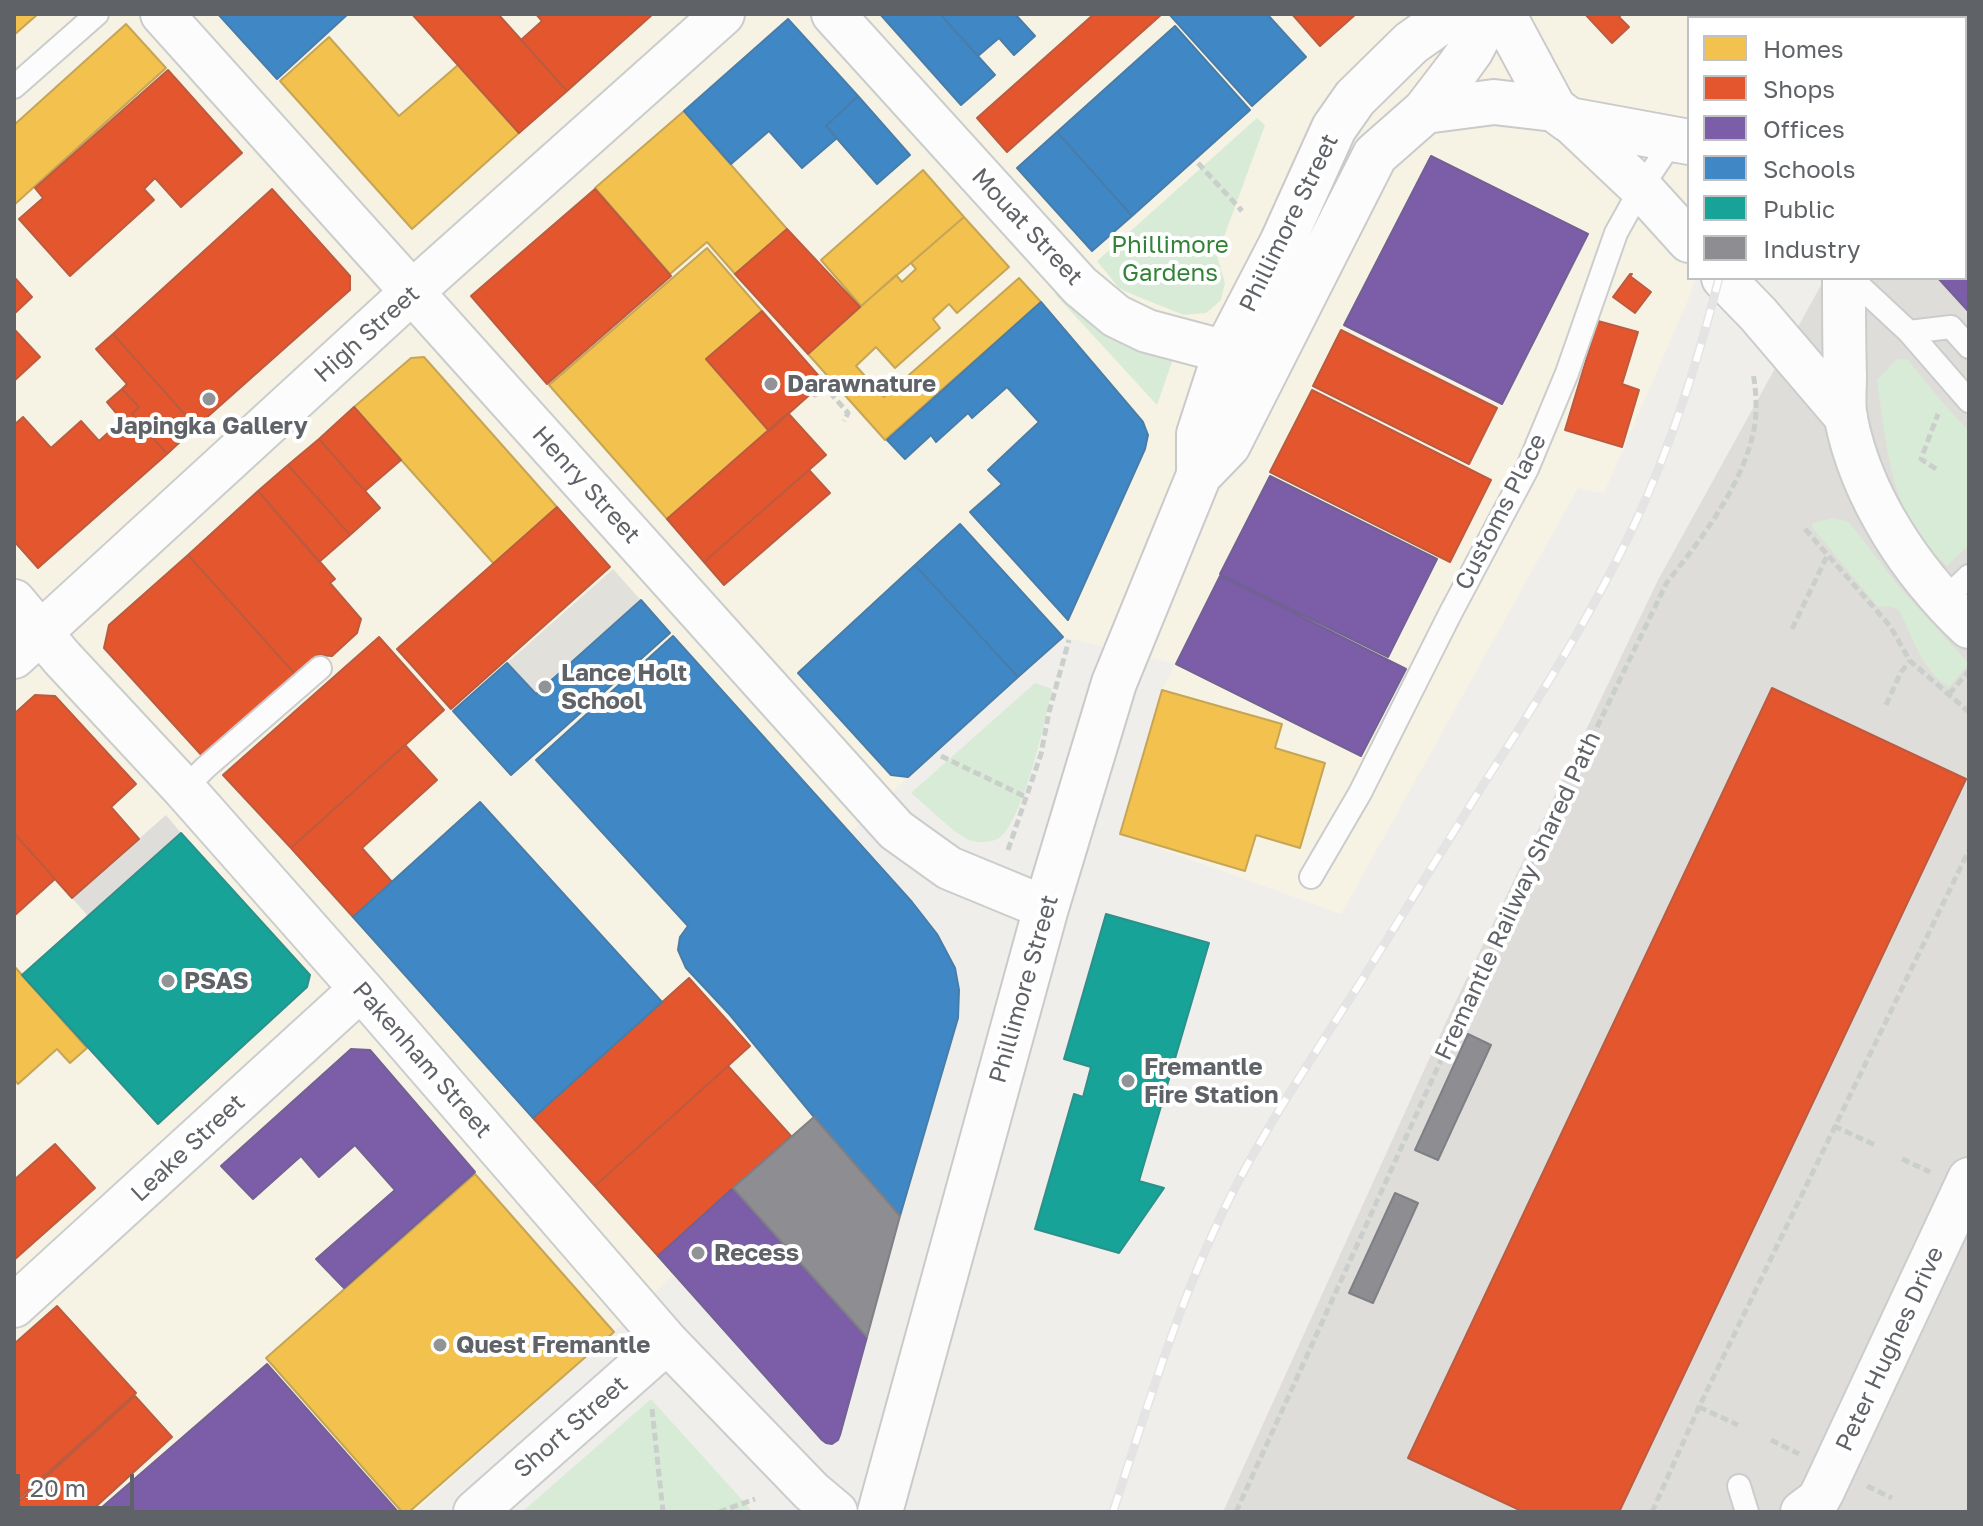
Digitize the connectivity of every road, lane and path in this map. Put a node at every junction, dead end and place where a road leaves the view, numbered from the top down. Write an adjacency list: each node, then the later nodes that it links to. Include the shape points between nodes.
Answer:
1 (97, 14): 8 (lane)
2 (162, 14): 19 (street, Henry Street)
3 (723, 14): 19 (street, High Street)
4 (833, 14): 23 (street, Mouat Street, via 1080,286 1116,316 1147,331)
5 (1452, 14): 23 (street, Phillimore Street, via 1411,43 1355,98 1334,128)
6 (1485, 14): 9 (street, Phillimore Street, via 1471,50)
7 (1503, 14): 10 (street)
8 (14, 87)
9 (1425, 111): 10 (street, via 1494,102); 24 (street, Phillimore Street, via 1375,155)
10 (1562, 114): 11 (street); 13 (street)
11 (1681, 141): 13 (lane, Customs Place)
12 (1198, 163): 14 (path)
13 (1641, 188): 15 (street); 50 (lane, Customs Place, via 1616,233 1527,469 1360,793)
14 (1242, 211)
15 (1687, 239)
16 (1725, 280): 20 (street)
17 (1844, 280): 28 (street)
18 (1853, 280): 21 (lane)
19 (413, 291): 38 (street, High Street); 51 (street, Henry Street, via 896,830 949,868)
20 (1758, 314): 28 (street); 72 (path, Fremantle Railway Shared Path, via 1751,357 1755,424 1730,492 1667,582 1543,840)
21 (1909, 332): 22 (lane, via 1951,327); 26 (lane)
22 (1969, 347)
23 (1226, 351): 24 (street, Mouat Street); 31 (street, Phillimore Street, via 1199,434)
24 (1269, 364): 31 (street, Phillimore Street, via 1228,445)
25 (812, 392): 29 (path, via 825,387 848,413)
26 (1969, 401)
27 (1943, 403): 30 (path, via 1921,459)
28 (1846, 417): 35 (street, via 1890,530)
29 (844, 421)
30 (1936, 469)
31 (1199, 475): 51 (street, Phillimore Street, via 1114,683)
32 (1805, 529): 33 (path)
33 (1828, 554): 36 (path); 39 (path, via 1890,626)
34 (14, 601): 38 (street, Pakenham Street)
35 (1960, 602)
36 (1792, 629)
37 (1069, 640): 47 (path)
38 (28, 645): 46 (street, Pakenham Street, via 62,658)
39 (1910, 661): 42 (path); 43 (path)
40 (320, 668): 46 (lane)
41 (1969, 671): 42 (path)
42 (1949, 694): 44 (path)
43 (1886, 705)
44 (1969, 712)
45 (941, 756): 47 (path)
46 (184, 789): 52 (street, Pakenham Street)
47 (1026, 797): 49 (path)
48 (1969, 850): 53 (path)
49 (1007, 852)
50 (1311, 877)
51 (1046, 908): 71 (street, Phillimore Street)
52 (361, 989): 57 (street, Leake Street); 58 (street, Pakenham Street)
53 (1834, 1126): 54 (path); 60 (path)
54 (1875, 1145)
55 (1902, 1159): 56 (path)
56 (1952, 1177): 66 (street, Peter Hughes Drive)
57 (14, 1306)
58 (667, 1342): 67 (street, Short Street); 70 (street, Pakenham Street)
59 (651, 1399): 68 (path)
60 (1699, 1407): 61 (path); 73 (path)
61 (1738, 1425)
62 (1771, 1440): 63 (path)
63 (1804, 1456)
64 (1739, 1486): 74 (lane)
65 (755, 1499): 69 (path)
66 (1817, 1508)
67 (475, 1512)
68 (663, 1512)
69 (719, 1512)
70 (836, 1512)
71 (880, 1512)
72 (1236, 1512)
73 (1652, 1512)
74 (1747, 1512)

